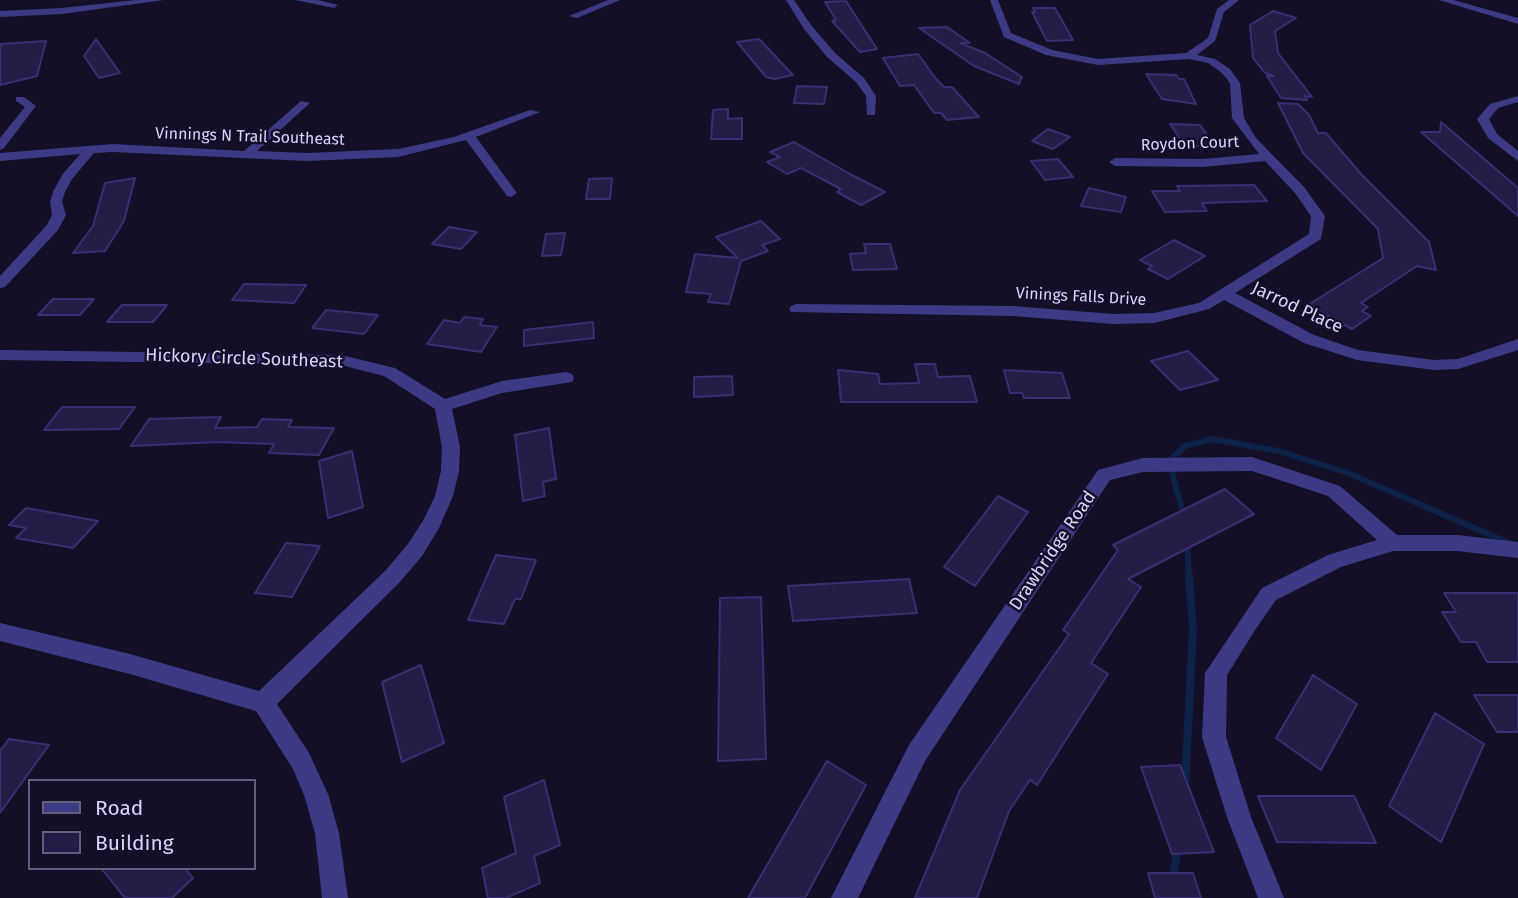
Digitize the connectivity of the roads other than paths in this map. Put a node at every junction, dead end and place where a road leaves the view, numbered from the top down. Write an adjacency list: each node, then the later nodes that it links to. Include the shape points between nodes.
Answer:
1 (159, 0): 8 (street)
2 (299, 0): 9 (street)
3 (616, 0): 11 (street)
4 (790, 0): 18 (street, via 831,55 860,80 871,96)
5 (994, 0): 13 (street, via 1007,34 1050,53 1098,62)
6 (1235, 0): 13 (street, via 1220,11 1212,40)
7 (1443, 0): 12 (street)
8 (125, 2): 10 (street)
9 (334, 5)
10 (0, 14)
11 (574, 16)
12 (1518, 21)
13 (1189, 56): 24 (street, Vinings Falls Drive, via 1211,61 1226,71 1235,83 1238,118)
14 (20, 99): 20 (street, via 31,106)
15 (1518, 99): 25 (street, via 1494,106 1483,119 1492,135)
16 (305, 103): 22 (street)
17 (534, 112): 19 (street, Vinnings N Trail Southeast)
18 (871, 113)
19 (469, 136): 22 (street, Vinnings N Trail Southeast, via 398,153 307,158); 27 (street)
20 (0, 146)
21 (91, 149): 22 (street, Vinnings N Trail Southeast); 23 (street, Vinnings N Trail Southeast); 28 (street, via 58,191 59,215 53,227)
22 (247, 154)
23 (0, 157)
24 (1266, 157): 26 (street, Roydon Court, via 1203,163); 29 (street, Vinings Falls Drive, via 1300,190 1318,216 1316,236)
25 (1518, 157)
26 (1115, 162)
27 (511, 193)
28 (0, 284)
29 (1225, 294): 30 (street, Vinings Falls Drive, via 1204,306 1113,319 1013,311); 31 (street, Jarrod Place, via 1309,339 1357,355 1458,364)
30 (796, 309)
31 (1518, 344)
32 (0, 355): 34 (street, Hickory Circle Southeast, via 341,360 390,372)
33 (566, 378): 34 (street, via 502,387)
34 (443, 406): 38 (street, via 451,447 450,471 432,523 392,577)
35 (1393, 543): 36 (street, via 1457,543); 40 (street, Drawbridge Road, via 1334,491 1252,464 1143,465 1104,475 918,753); 41 (street, via 1335,561 1269,594 1216,673 1214,737)
36 (1518, 550)
37 (0, 632): 38 (street)
38 (262, 703): 39 (street, via 301,761 316,794 327,833)
39 (335, 898)
40 (844, 898)
41 (1271, 898)

